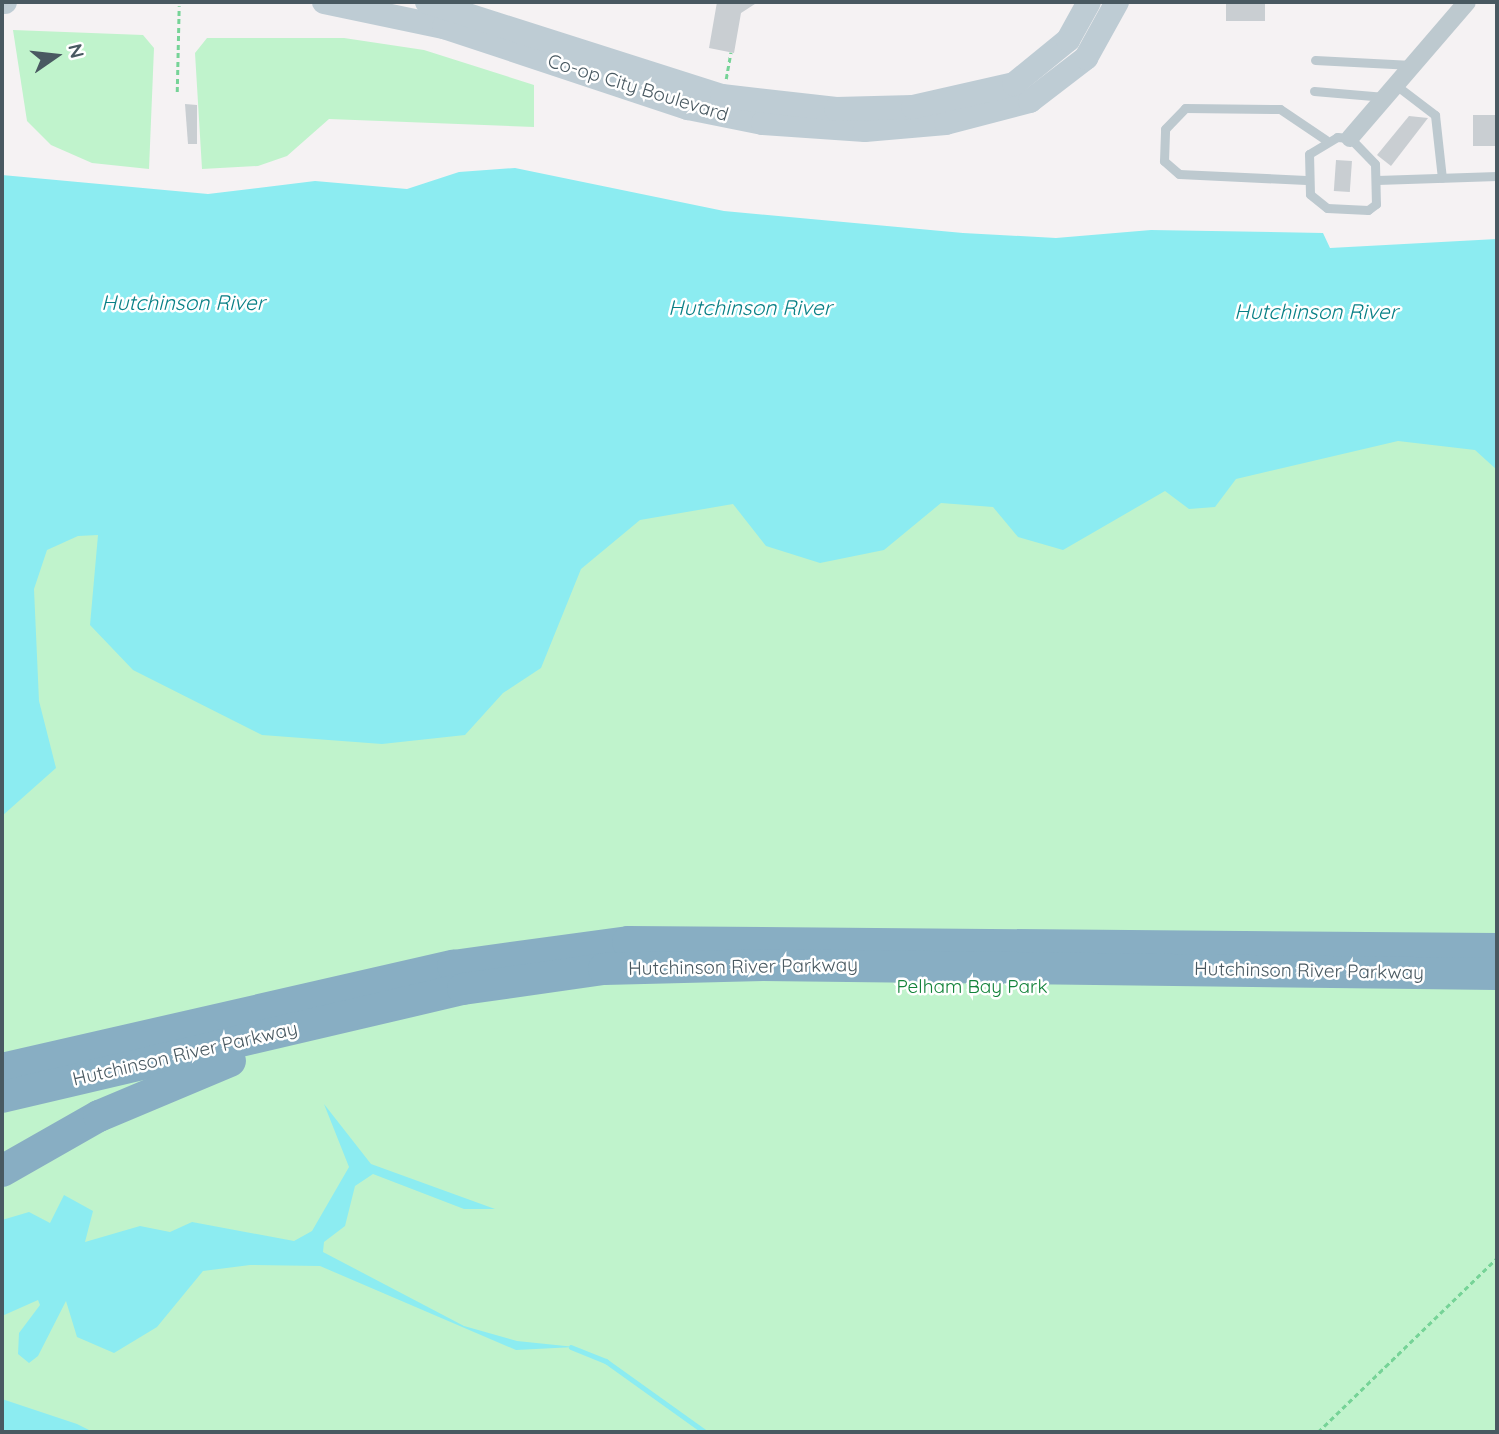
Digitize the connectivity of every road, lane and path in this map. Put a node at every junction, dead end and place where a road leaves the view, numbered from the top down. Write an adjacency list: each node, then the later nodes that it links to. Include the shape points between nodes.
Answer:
1 (324, 2): 7 (main road, Co-op City Boulevard)
2 (427, 2): 14 (main road, Co-op City Boulevard)
3 (1089, 2): 14 (main road, Co-op City Boulevard, via 1068,40 1045,64 988,94 913,107 836,110)
4 (1117, 2): 7 (main road, Co-op City Boulevard, via 1086,58 1030,101 946,123 865,130 763,123 698,110)
5 (1467, 2): 10 (street)
6 (179, 6): 12 (path)
7 (377, 6)
8 (732, 52): 14 (path)
9 (1314, 60): 10 (lane)
10 (1414, 66): 13 (street)
11 (1314, 91): 13 (lane)
12 (177, 92)
13 (1392, 92): 15 (street); 18 (lane, via 1435,115)
14 (722, 96)
15 (1350, 138): 16 (lane); 20 (lane, via 1375,164)
16 (1326, 140): 19 (lane, via 1309,154); 19 (lane, via 1280,109 1185,108 1165,129 1164,161 1179,174)
17 (1497, 176): 18 (lane)
18 (1442, 178): 20 (lane)
19 (1306, 180): 20 (lane, via 1318,204 1368,211 1376,204)
20 (1377, 180)
21 (1497, 949): 24 (highway, Hutchinson River Parkway, via 628,942 453,966)
22 (1497, 974): 23 (highway, Hutchinson River Parkway, via 646,967 508,981)
23 (304, 1026): 25 (highway, Hutchinson River Parkway); 26 (highway, via 99,1116)
24 (2, 1069)
25 (2, 1097)
26 (2, 1171)
27 (1497, 1258): 28 (path)
28 (1318, 1432)

